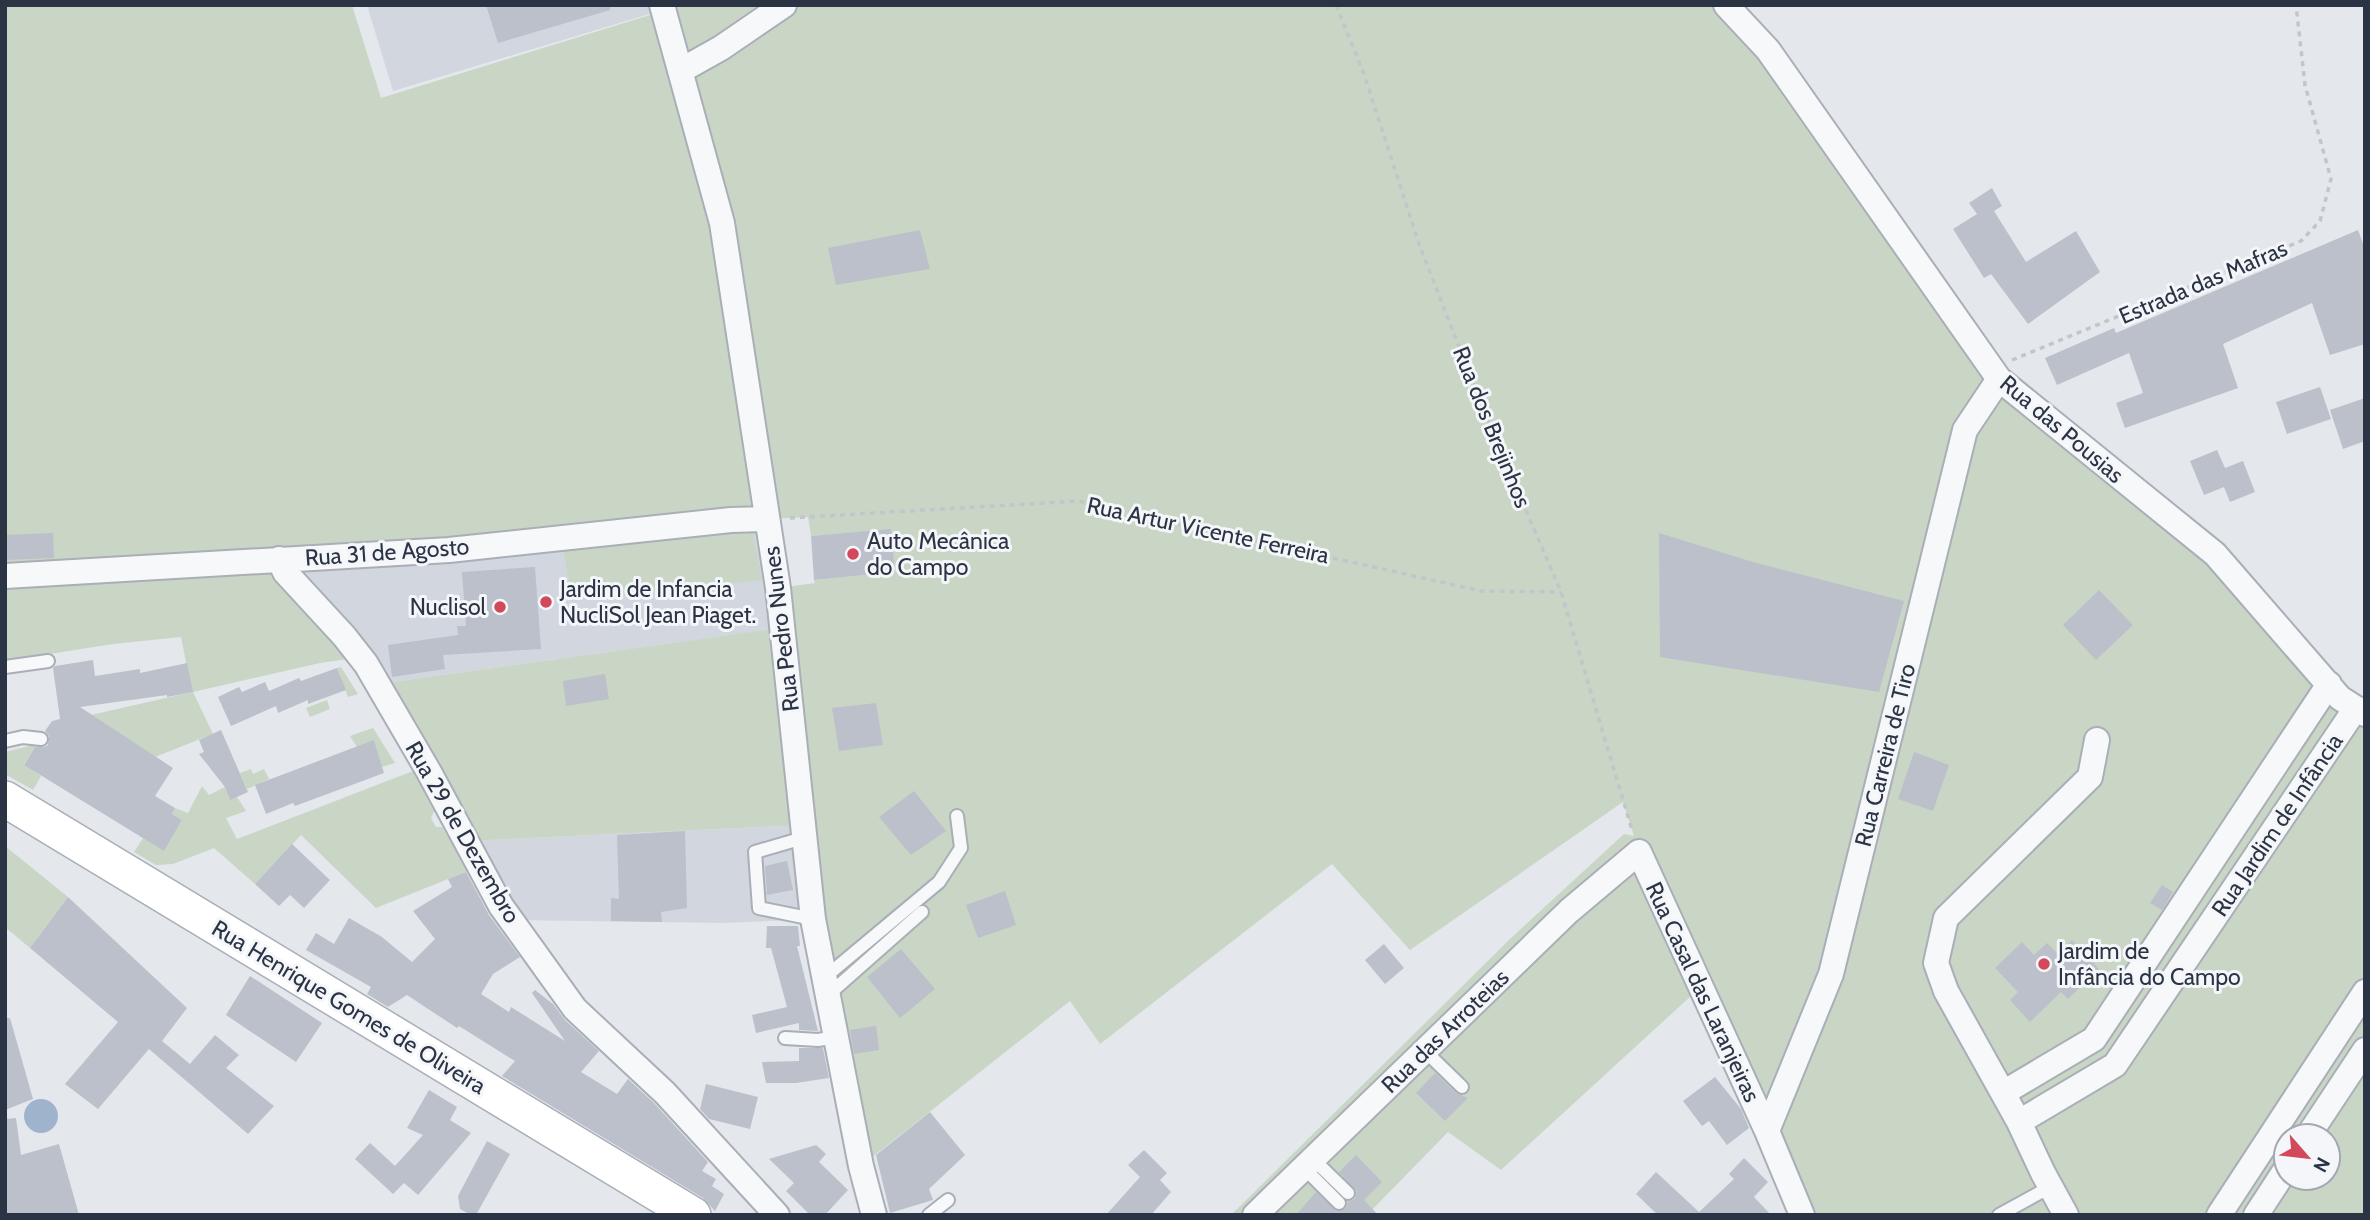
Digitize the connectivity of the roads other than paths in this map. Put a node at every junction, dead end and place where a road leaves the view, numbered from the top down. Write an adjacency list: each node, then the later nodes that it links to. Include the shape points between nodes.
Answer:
1 (662, 5): 4 (street, Rua Pedro Nunes)
2 (784, 5): 4 (street)
3 (1726, 5): 5 (street, Rua das Pousias, via 1768,50)
4 (680, 71): 6 (street, Rua Pedro Nunes, via 722,223)
5 (1998, 379): 11 (street, Rua das Pousias, via 2215,554); 32 (street, Rua Carreira de Tiro, via 1965,430 1831,974)
6 (767, 519): 7 (street, Rua 31 de Agosto, via 449,550); 18 (street, Rua Pedro Nunes)
7 (279, 559): 8 (street, Rua 31 de Agosto); 39 (street, Rua 29 de Dezembro, via 285,572 366,664 501,905 575,1009 665,1093)
8 (5, 576)
9 (48, 661): 10 (lane)
10 (5, 667)
11 (2329, 684): 12 (street, Rua das Pousias); 29 (street, Rua Jardim de Infância, via 2094,1039)
12 (2360, 711): 30 (street, Rua Jardim de Infância, via 2115,1065)
13 (40, 739): 15 (lane)
14 (2097, 740): 29 (street, via 2090,777 1957,905 1941,934 1936,963 1946,991)
15 (5, 741)
16 (5, 799): 38 (street, Rua Henrique Gomes de Oliveira)
17 (957, 816): 22 (lane, via 961,848 939,882)
18 (803, 838): 21 (street, Rua Pedro Nunes); 21 (lane, via 755,852 760,908)
19 (1639, 852): 26 (street, Rua das Arroteias, via 1569,911); 32 (street, Rua Casal das Laranjeiras)
20 (922, 912): 22 (lane)
21 (813, 919): 22 (street, Rua Pedro Nunes)
22 (826, 987): 24 (street, Rua Pedro Nunes)
23 (2365, 992): 46 (street)
24 (836, 1037): 25 (lane); 40 (street, Rua Pedro Nunes)
25 (785, 1038)
26 (1424, 1050): 28 (lane); 33 (street, Rua das Arroteias)
27 (2365, 1050): 31 (street)
28 (1462, 1087)
29 (2003, 1093): 30 (street)
30 (2019, 1122): 34 (street)
31 (2317, 1122)
32 (1767, 1131): 43 (street, Rua Casal das Laranjeiras)
33 (1309, 1163): 36 (lane); 42 (street, Rua das Arroteias)
34 (2050, 1187): 44 (lane); 45 (street)
35 (2272, 1190): 47 (street)
36 (1344, 1198)
37 (948, 1200): 41 (lane)
38 (694, 1215)
39 (777, 1215)
40 (874, 1215)
41 (929, 1215)
42 (1255, 1215)
43 (1802, 1215)
44 (1999, 1215)
45 (2066, 1215)
46 (2219, 1215)
47 (2256, 1215)

